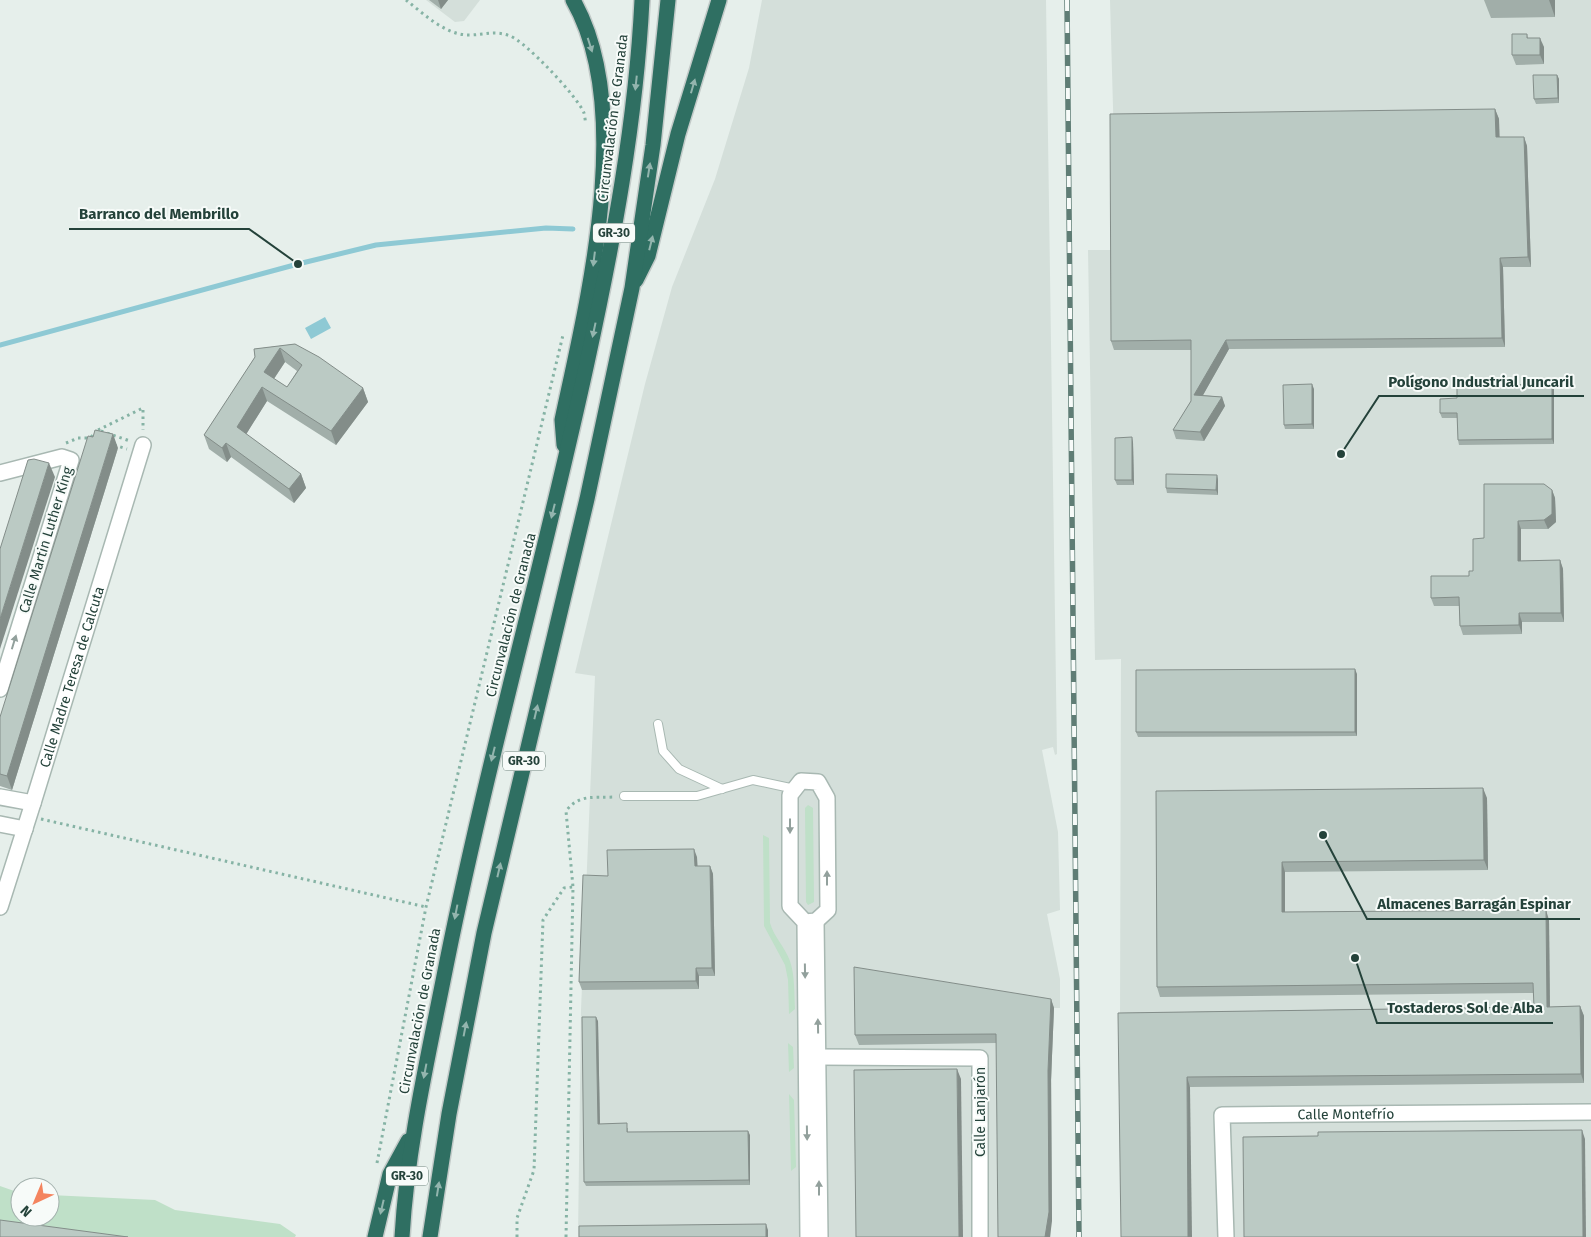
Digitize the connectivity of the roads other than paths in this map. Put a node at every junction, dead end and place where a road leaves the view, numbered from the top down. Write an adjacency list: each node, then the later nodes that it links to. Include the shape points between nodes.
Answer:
1 (573, 0): 7 (highway, one-way to 7, via 592,50 601,92 603,161 593,267 562,420)
2 (642, 0): 7 (highway, Circunvalación de Granada / GR-30, one-way to 7, via 633,112 610,256)
3 (668, 0): 5 (highway, GR-30, one-way to 3)
4 (719, 0): 5 (highway, one-way to 4, via 648,256 678,134)
5 (632, 288): 25 (highway, GR-30, one-way to 5, via 449,1114 484,933 587,498)
6 (139, 448): 15 (street, Calle Madre Teresa de Calcuta)
7 (565, 464): 21 (highway, Circunvalación de Granada / GR-30, one-way to 21, via 463,877)
8 (0, 473): 9 (street, Calle Martin Luther King, one-way to 8, via 71,460 62,457)
9 (0, 689)
10 (658, 724): 11 (lane, via 663,751 679,769)
11 (722, 789): 12 (lane, via 753,780); 13 (lane, via 697,796)
12 (795, 789): 18 (street, one-way to 18, via 790,795 790,906); 18 (street, one-way to 12, via 828,910 827,798 818,782 801,781)
13 (624, 796)
14 (0, 797): 15 (street)
15 (29, 816): 16 (street); 17 (street, Calle Madre Teresa de Calcuta)
16 (0, 824)
17 (0, 908)
18 (810, 922): 19 (street, one-way to 18); 26 (street, one-way to 26)
19 (819, 1056): 27 (street, one-way to 19); 28 (street, Calle Lanjarón, via 980,1058)
20 (1591, 1112): 29 (street, Calle Montefrío, via 1222,1115)
21 (413, 1130): 22 (highway, Circunvalación de Granada / GR-30); 23 (highway, one-way to 23, via 390,1174)
22 (402, 1229): 24 (highway, Circunvalación de Granada)
23 (375, 1237)
24 (396, 1237)
25 (430, 1237)
26 (808, 1237)
27 (820, 1237)
28 (980, 1237)
29 (1226, 1237)

